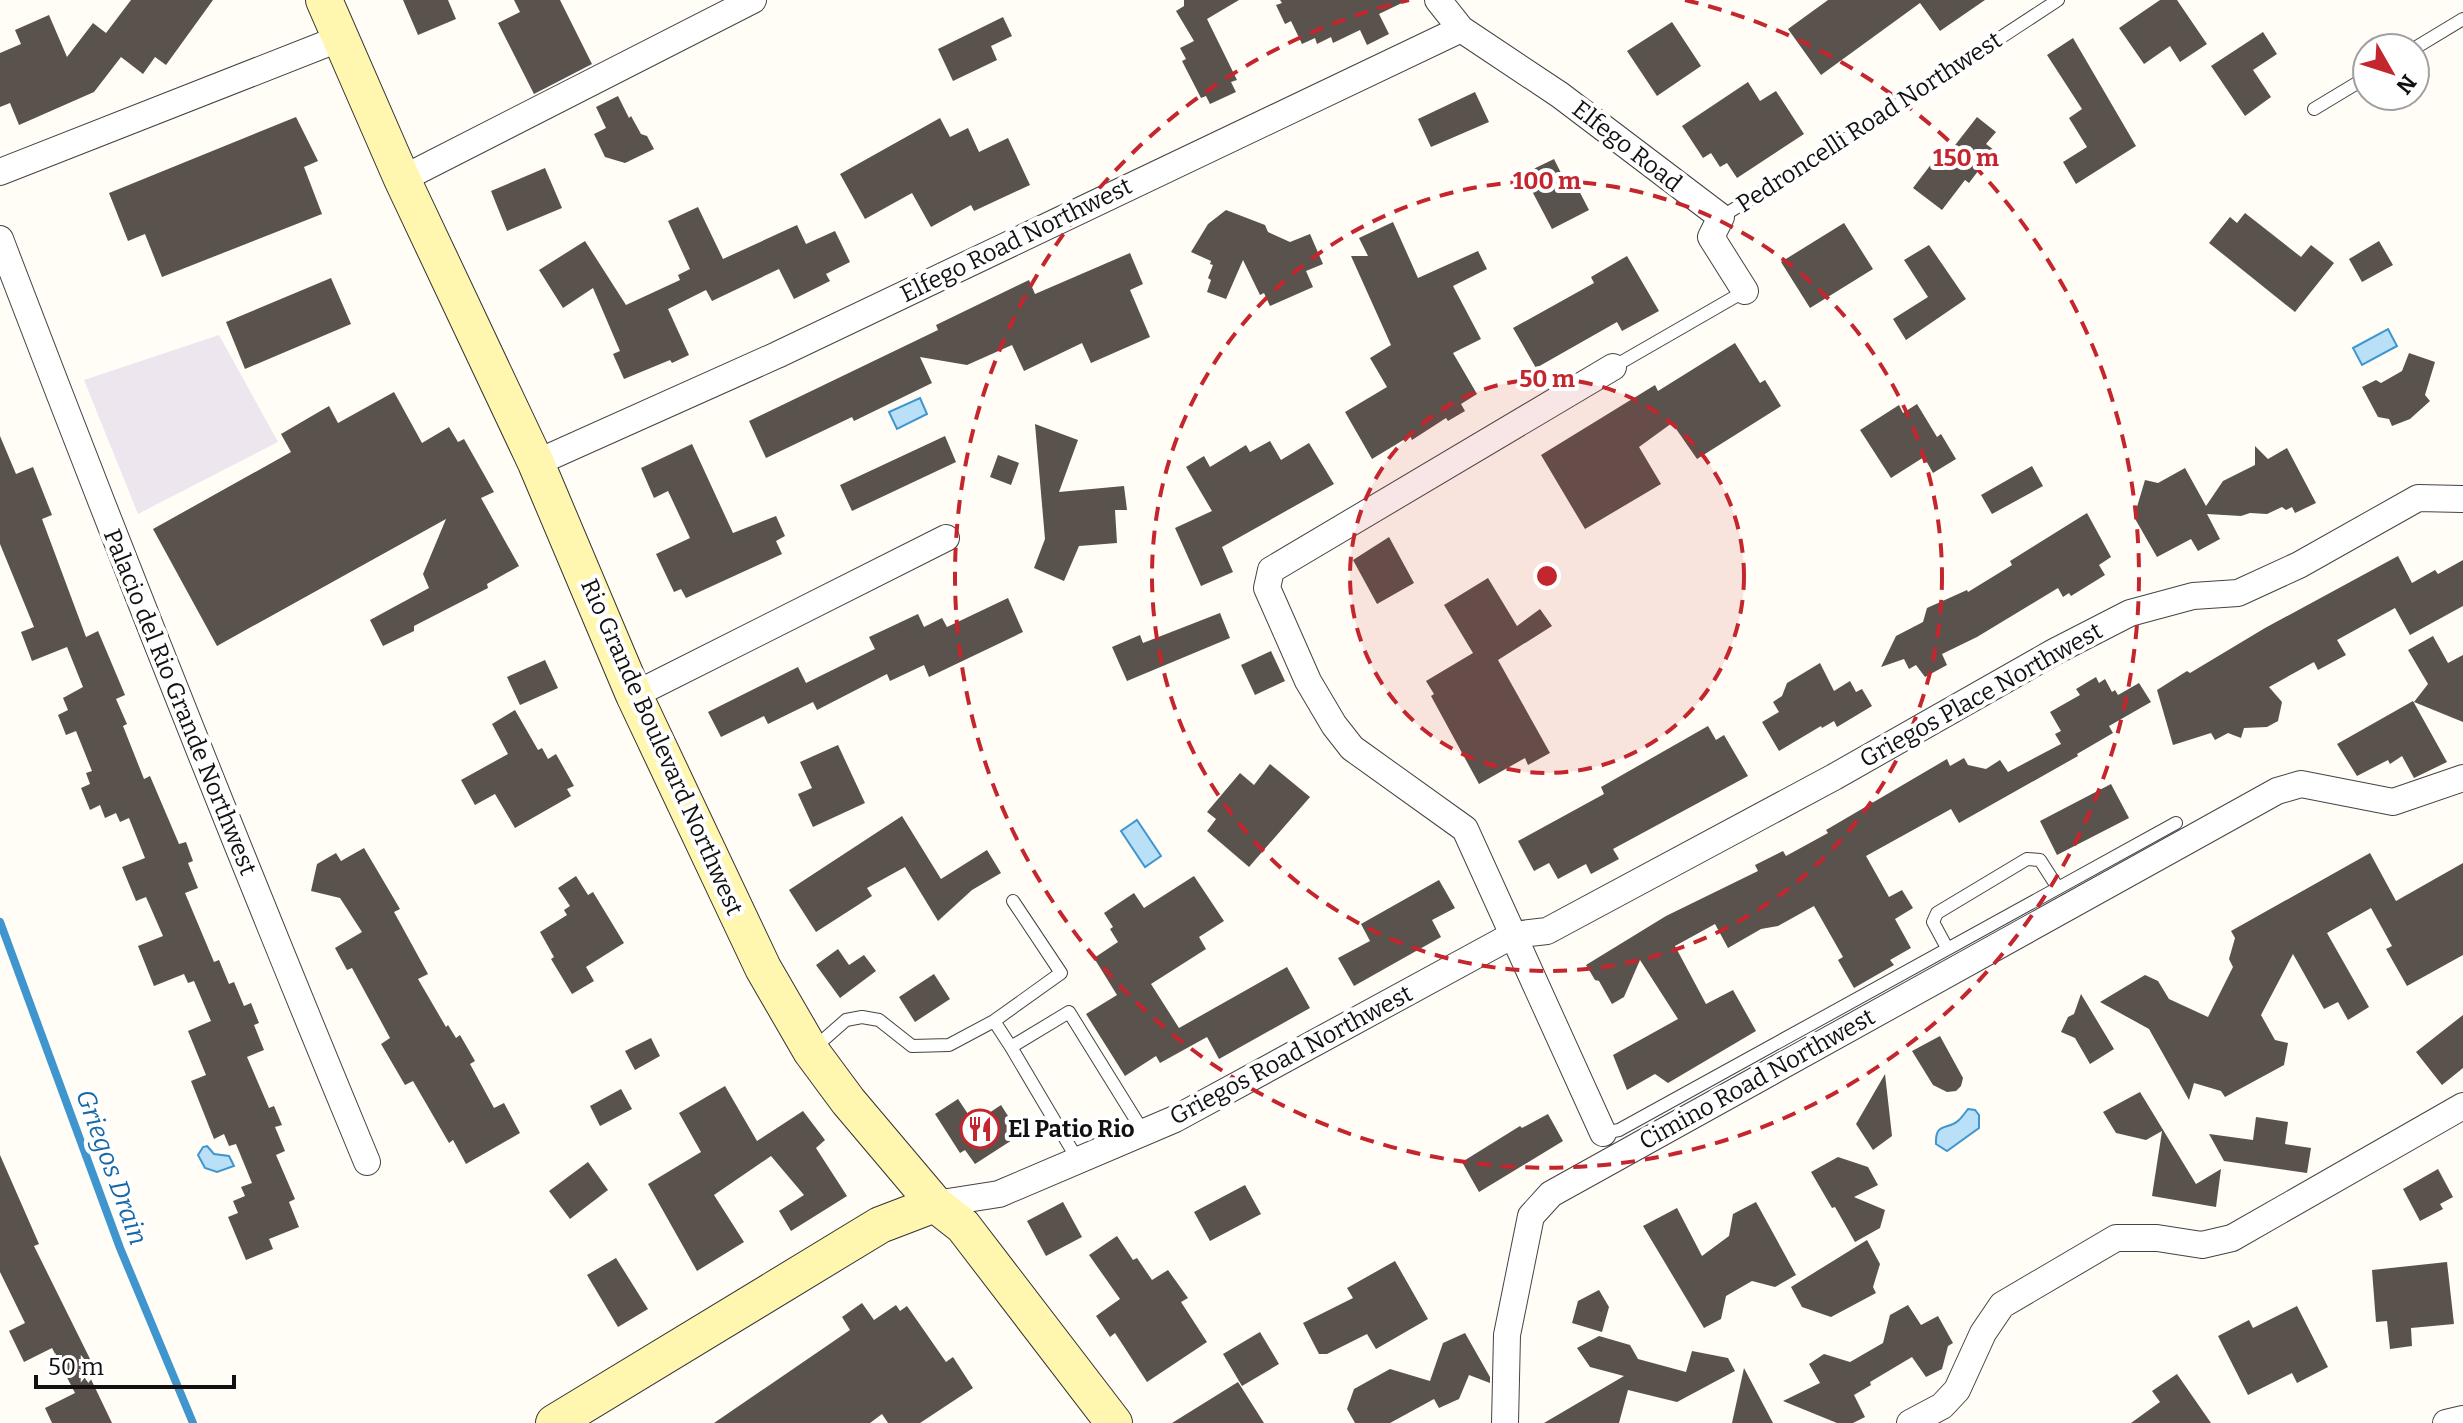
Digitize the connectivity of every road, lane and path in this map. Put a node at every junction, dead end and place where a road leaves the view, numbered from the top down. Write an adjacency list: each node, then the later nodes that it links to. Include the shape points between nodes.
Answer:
1 (324, 0): 7 (main road, Rio Grande Boulevard Northwest)
2 (753, 0): 12 (street)
3 (1438, 0): 6 (street)
4 (2058, 0): 13 (lane, Pedroncelli Road Northwest)
5 (2463, 19): 8 (lane)
6 (1461, 29): 13 (street, Elfego Road, via 1560,95); 17 (street, Elfego Road Northwest, via 777,355)
7 (341, 38): 11 (street); 12 (main road, Rio Grande Boulevard Northwest)
8 (2431, 38)
9 (2351, 87): 10 (lane)
10 (2314, 109)
11 (0, 172)
12 (402, 179): 17 (main road, Rio Grande Boulevard Northwest)
13 (1721, 217): 15 (street, via 1711,237)
14 (0, 239): 33 (street, Palacio del Rio Grande Northwest, via 176,693)
15 (1745, 291): 16 (lane)
16 (1613, 367): 25 (street, via 1271,570 1267,588 1308,681 1334,725 1352,748 1465,829)
17 (536, 463): 20 (main road, Rio Grande Boulevard Northwest)
18 (2462, 499): 25 (street, Griegos Place Northwest, via 2418,498 2238,593 2193,596 2130,613 1547,931)
19 (946, 538): 20 (street)
20 (634, 695): 29 (main road, Rio Grande Boulevard Northwest, via 763,968)
21 (2463, 778): 22 (street, Cimino Road Northwest, via 2393,802 2301,784)
22 (2174, 836): 23 (lane); 39 (street, Cimino Road Northwest, via 1551,1194 1531,1216 1507,1335)
23 (2058, 888): 26 (lane); 26 (lane, via 2040,860 2027,859 1937,913 1933,922)
24 (1013, 901): 27 (lane, via 1061,973)
25 (1513, 935): 31 (street, Griegos Road Northwest); 32 (street)
26 (1947, 948): 32 (lane, via 1619,1130)
27 (994, 1021): 28 (lane); 29 (lane, via 949,1045 912,1046 879,1020 862,1017 846,1020)
28 (1011, 1047): 31 (lane, via 1069,1012); 34 (lane)
29 (811, 1051): 35 (main road, Rio Grande Boulevard Northwest)
30 (2463, 1106): 40 (street, via 2232,1238 2202,1245 2116,1238 2002,1305 1957,1390 1942,1406)
31 (1144, 1133): 34 (street, Griegos Road Northwest)
32 (1603, 1133)
33 (367, 1162)
34 (1079, 1162): 35 (street, Griegos Road Northwest, via 999,1194)
35 (935, 1204): 37 (main road, Griegos Road Northwest, via 880,1225); 38 (main road, Rio Grande Boulevard Northwest, via 963,1226)
36 (2463, 1419): 41 (street)
37 (554, 1423)
38 (1114, 1423)
39 (1505, 1423)
40 (1910, 1423)
41 (2446, 1423)

